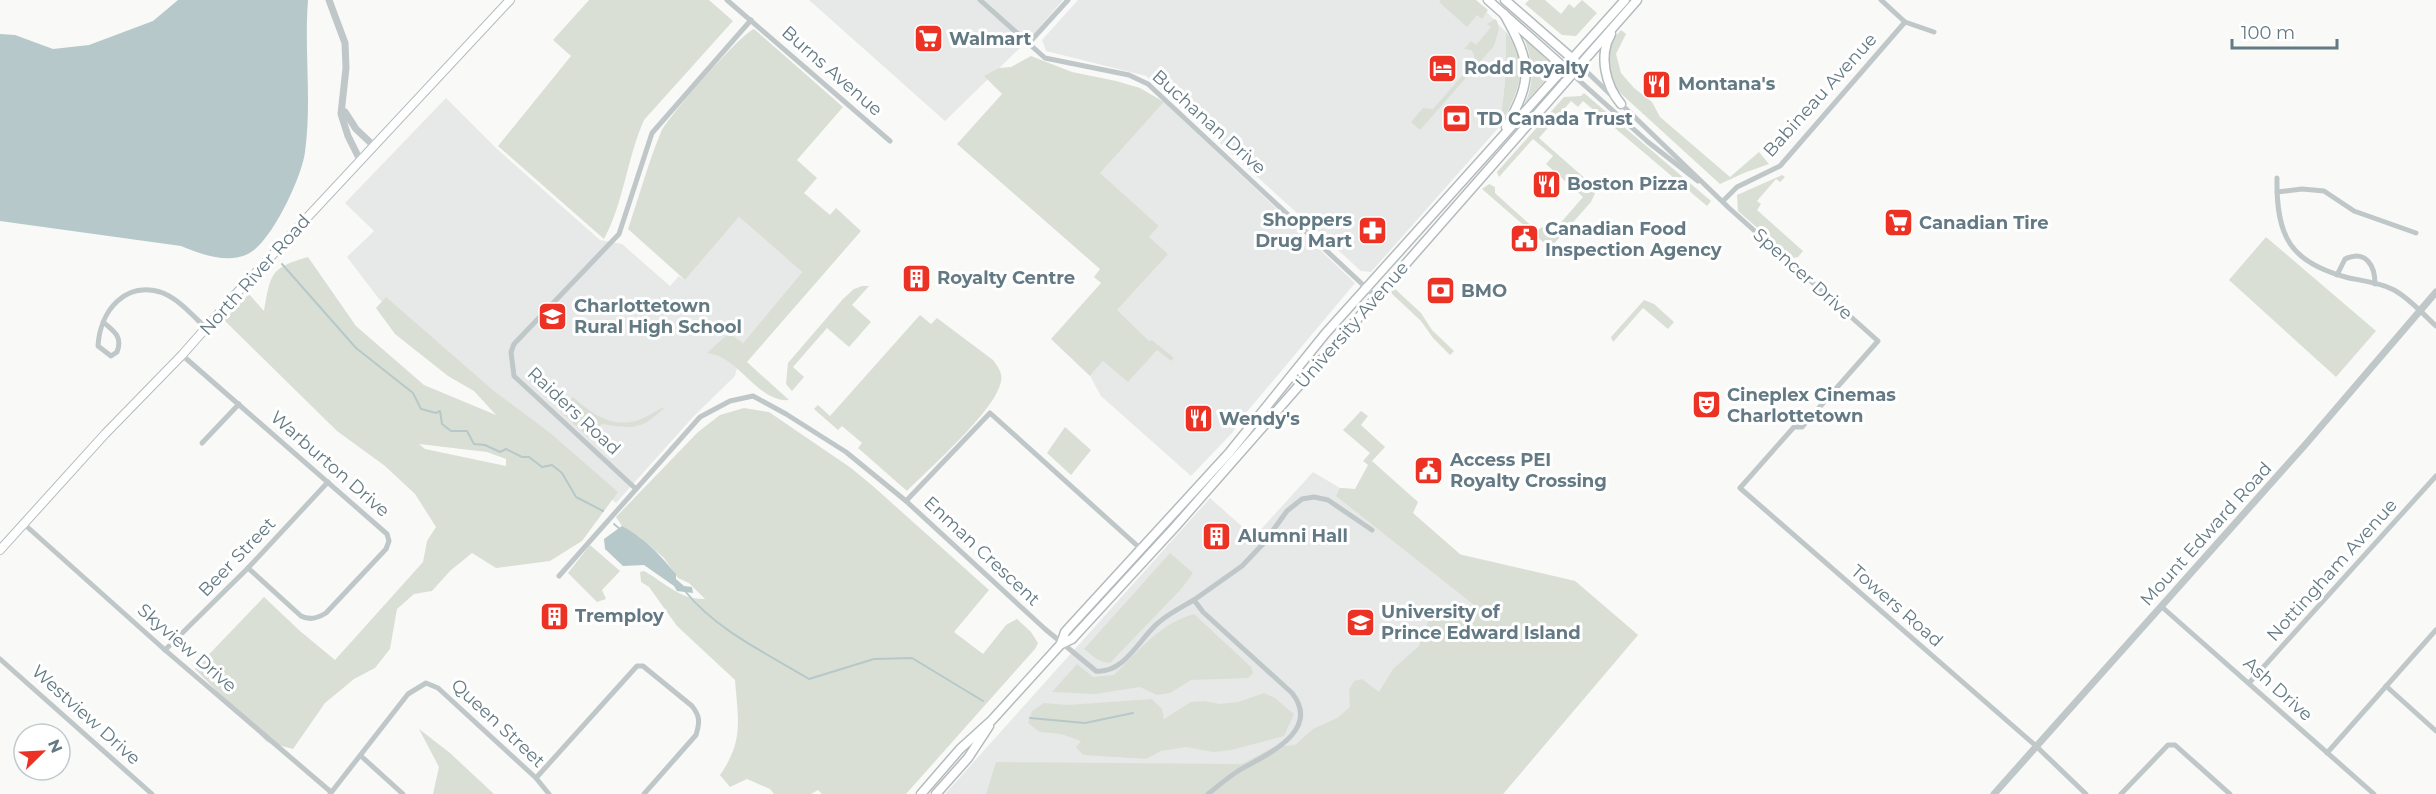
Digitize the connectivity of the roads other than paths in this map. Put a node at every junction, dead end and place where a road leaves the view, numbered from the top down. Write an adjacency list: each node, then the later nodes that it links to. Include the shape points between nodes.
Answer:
1 (329, 0): 21 (street, via 345,43)
2 (510, 0): 25 (main road, North River Road)
3 (727, 0): 13 (street, Burns Avenue)
4 (980, 0): 16 (street, Buchanan Drive)
5 (1068, 0): 16 (street)
6 (1488, 0): 12 (main road)
7 (1505, 0): 17 (main road)
8 (1625, 0): 17 (main road, University Avenue)
9 (1637, 0): 11 (main road, University Avenue)
10 (1881, 0): 14 (street)
11 (1628, 10): 18 (main road, University Avenue); 22 (main road, via 1605,48 1609,86)
12 (1504, 14): 19 (main road); 24 (main road, via 1524,51 1526,80 1517,108)
13 (751, 20): 23 (street, Burns Avenue); 47 (street, Raiders Road, via 652,133 619,234 514,344 511,352 514,376)
14 (1905, 22): 15 (street); 30 (street, Babineau Avenue, via 1780,166 1737,187)
15 (1934, 32)
16 (1028, 44): 34 (street, Buchanan Drive, via 1045,57 1129,75 1148,84)
17 (1573, 59): 18 (main road); 19 (main road, University Avenue)
18 (1581, 66): 20 (main road, University Avenue); 22 (street)
19 (1564, 68): 20 (main road); 24 (main road, University Avenue)
20 (1572, 75): 29 (street); 36 (main road, University Avenue)
21 (342, 102): 25 (street, via 346,116); 26 (street, via 341,114)
22 (1621, 104): 29 (street)
23 (890, 141)
24 (1498, 141): 34 (main road, University Avenue)
25 (374, 146): 26 (main road, North River Road)
26 (360, 160): 40 (main road, North River Road)
27 (2277, 178): 28 (street)
28 (2277, 192): 31 (street, via 2324,191 2354,211); 32 (street, via 2281,226 2297,253 2316,267)
29 (1716, 195): 30 (street)
30 (1723, 201): 46 (street, Spencer Drive, via 1878,341 1802,427 1794,427)
31 (2416, 233)
32 (2337, 275): 33 (street); 33 (street, via 2345,259 2360,257 2374,268)
33 (2375, 284): 37 (street, via 2396,291)
34 (1367, 288): 36 (street, Buchanan Drive); 52 (main road, University Avenue)
35 (2436, 292): 37 (street, Mount Edward Road)
36 (1376, 297): 58 (main road, University Avenue, via 1132,575)
37 (2420, 311): 39 (street); 56 (street, Mount Edward Road)
38 (103, 322): 38 (street, via 98,346 111,356 120,345 119,337); 40 (street, via 110,307 121,298 146,290 164,294)
39 (2436, 326)
40 (207, 329): 41 (main road, North River Road)
41 (182, 355): 42 (street, Warburton Drive); 49 (main road, North River Road)
42 (239, 404): 43 (street); 45 (street, Warburton Drive)
43 (202, 442)
44 (2436, 476): 61 (street, Nottingham Avenue)
45 (328, 482): 53 (street, Beer Street); 53 (street, Warburton Drive, via 387,534 386,549 316,619 306,619)
46 (1740, 488): 65 (street, Towers Road)
47 (636, 489): 48 (street, via 700,417 730,401 753,396 846,452); 54 (street)
48 (906, 501): 52 (street, Enman Crescent, via 990,412); 58 (street, Enman Crescent)
49 (24, 524): 51 (main road, North River Road); 59 (street, Skyview Drive)
50 (1372, 530): 55 (street, via 1328,500 1302,499 1287,511 1242,566)
51 (0, 550)
52 (1142, 550): 58 (main road, University Avenue, via 1065,632)
53 (248, 568): 59 (street, Beer Street)
54 (560, 576)
55 (1194, 600): 58 (street, Enman Crescent, via 1156,624 1110,670 1089,668); 76 (street, via 1292,693 1301,712 1291,735 1278,749 1234,773)
56 (2162, 606): 61 (street, Ash Drive); 65 (street, Mount Edward Road)
57 (2436, 630): 62 (street)
58 (1064, 646): 63 (main road, University Avenue)
59 (165, 650): 69 (street, Skyview Drive)
60 (0, 659): 70 (street, Westview Drive)
61 (2249, 683): 66 (street, Ash Drive)
62 (2386, 686): 64 (street); 66 (street)
63 (992, 720): 74 (main road, University Avenue, via 960,749); 75 (main road, University Avenue, via 968,758)
64 (2436, 731)
65 (2036, 746): 77 (street, Mount Edward Road); 78 (street, Towers Road)
66 (2327, 753): 81 (street, Ash Drive)
67 (361, 756): 68 (street, Queen Street, via 408,694 422,684 432,684); 69 (street); 71 (street)
68 (536, 778): 72 (street, Queen Street); 73 (street, via 637,666 643,666 692,706 700,722 696,735)
69 (331, 793)
70 (152, 794)
71 (403, 794)
72 (549, 794)
73 (644, 794)
74 (921, 794)
75 (936, 794)
76 (1208, 794)
77 (1994, 794)
78 (2086, 794)
79 (2121, 794): 80 (street, via 2168,746 2175,745)
80 (2230, 794)
81 (2374, 794)

